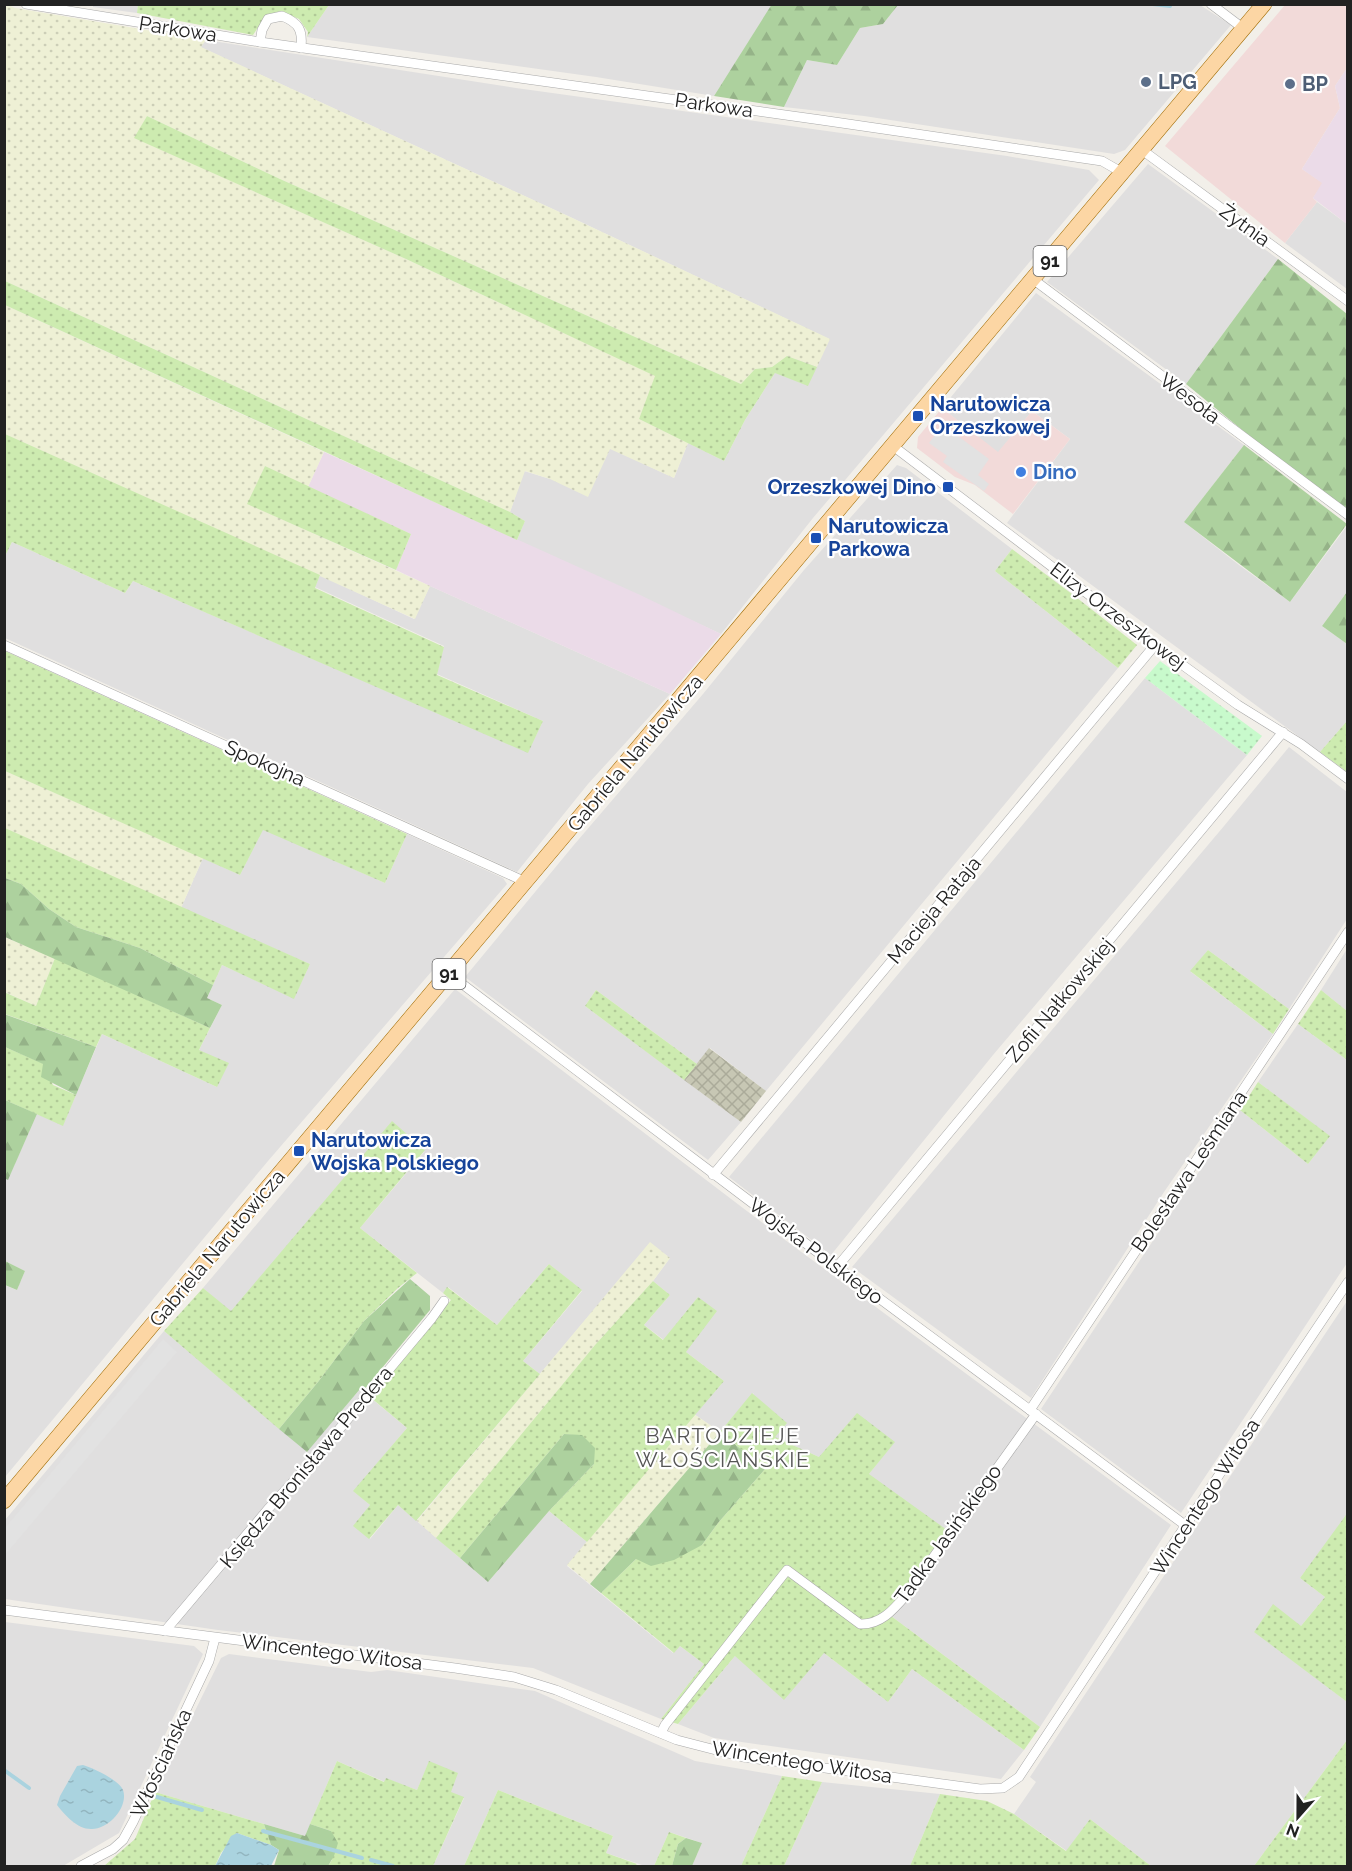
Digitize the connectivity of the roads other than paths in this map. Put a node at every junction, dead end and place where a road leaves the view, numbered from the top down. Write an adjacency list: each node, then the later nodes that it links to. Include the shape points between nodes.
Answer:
1 (26, 4): 5 (street, Parkowa)
2 (1211, 4): 4 (street)
3 (1264, 4): 4 (main road, Gabriela Narutowicza / 91)
4 (1244, 29): 7 (main road, Gabriela Narutowicza / 91)
5 (260, 42): 6 (street, Parkowa); 6 (street, via 268,19 282,16 298,24 303,34)
6 (301, 48): 8 (street, Parkowa, via 1102,161)
7 (1142, 150): 8 (main road, Gabriela Narutowicza / 91); 10 (street, Żytnia)
8 (1123, 173): 9 (main road, Gabriela Narutowicza / 91)
9 (1034, 280): 11 (main road, Gabriela Narutowicza / 91); 12 (street, Wesoła)
10 (1347, 301)
11 (893, 446): 14 (street, Elizy Orzeszkowej); 17 (main road, Gabriela Narutowicza / 91)
12 (1347, 515)
13 (4, 645): 17 (street, Spokojna)
14 (1155, 645): 15 (street, Elizy Orzeszkowej); 20 (street, Macieja Rataja)
15 (1282, 732): 16 (street, Elizy Orzeszkowej); 21 (street, Zofii Nałkowskiej)
16 (1347, 779)
17 (524, 884): 19 (main road, Gabriela Narutowicza / 91)
18 (1347, 932): 24 (street, Bolesława Leśmiana)
19 (449, 974): 20 (street, Wojska Polskiego); 25 (main road, Gabriela Narutowicza / 91)
20 (713, 1175): 21 (street, Wojska Polskiego)
21 (837, 1268): 24 (street, Wojska Polskiego)
22 (1347, 1282): 26 (street, Wincentego Witosa)
23 (444, 1301): 28 (street, Księdza Bronisława Predera)
24 (1033, 1412): 26 (street, Wojska Polskiego); 30 (street, Tadka Jasińskiego, via 907,1594 884,1618 860,1624 788,1570)
25 (4, 1502)
26 (1185, 1525): 30 (street, Wincentego Witosa, via 1019,1777 1003,1788 980,1789 743,1756)
27 (4, 1610): 28 (street, Wincentego Witosa)
28 (165, 1631): 29 (street, Wincentego Witosa)
29 (215, 1638): 30 (street, Wincentego Witosa, via 514,1677); 31 (street, Włościańska, via 209,1661 123,1840)
30 (661, 1733)
31 (81, 1866)

